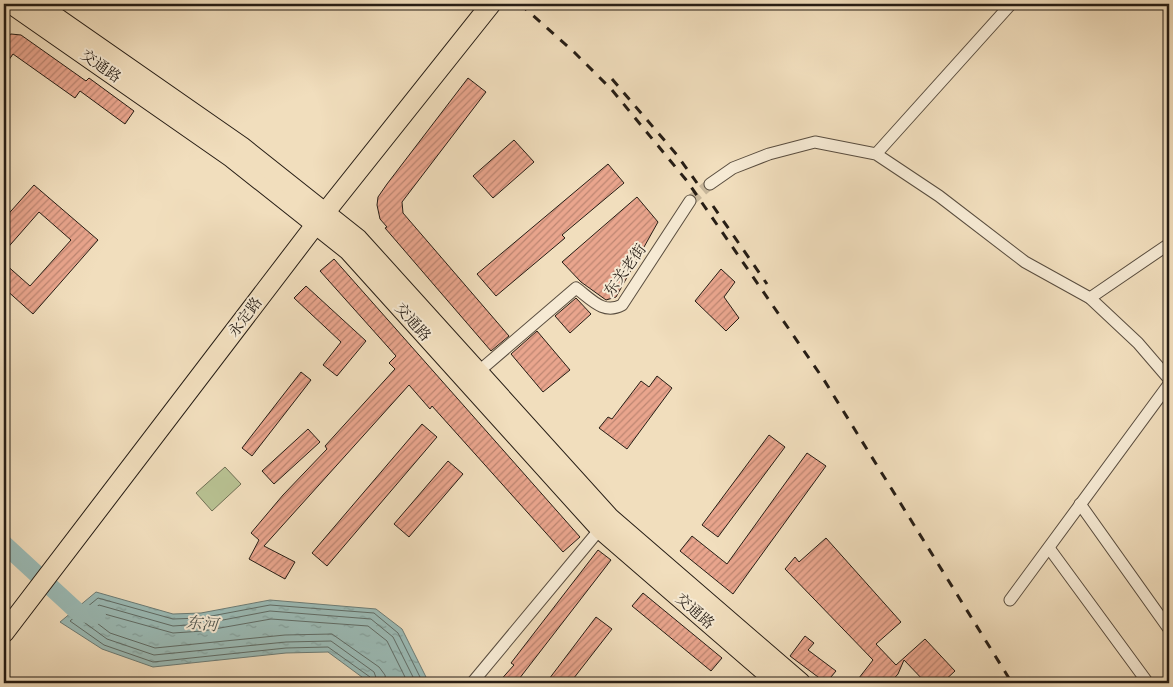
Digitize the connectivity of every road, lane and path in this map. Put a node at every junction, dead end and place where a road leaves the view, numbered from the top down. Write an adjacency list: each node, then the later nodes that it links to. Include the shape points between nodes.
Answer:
1 (10, 4): 8 (main road, 交通路)
2 (36, 4): 8 (main road, 交通路, via 241,146)
3 (491, 4): 8 (main road, 永定路)
4 (1011, 4): 5 (street)
5 (876, 154): 6 (street, via 815,142 733,168); 10 (street, via 1025,262)
6 (710, 184)
7 (690, 201): 11 (street, 东关老街, via 622,305 612,310 604,309 576,288)
8 (320, 218): 11 (main road, 交通路, via 358,239); 15 (main road, 交通路); 19 (main road, 永定路)
9 (1169, 244): 10 (street)
10 (1090, 298): 12 (street, via 1138,343)
11 (478, 372): 22 (main road, 交通路, via 610,518)
12 (1169, 379)
13 (1169, 384): 14 (street)
14 (1080, 504): 16 (street); 18 (street)
15 (600, 529): 20 (street); 21 (main road, 交通路)
16 (1050, 548): 17 (street); 23 (street)
17 (1010, 600)
18 (1169, 630)
19 (4, 633)
20 (472, 683)
21 (778, 683)
22 (801, 683)
23 (1148, 683)

